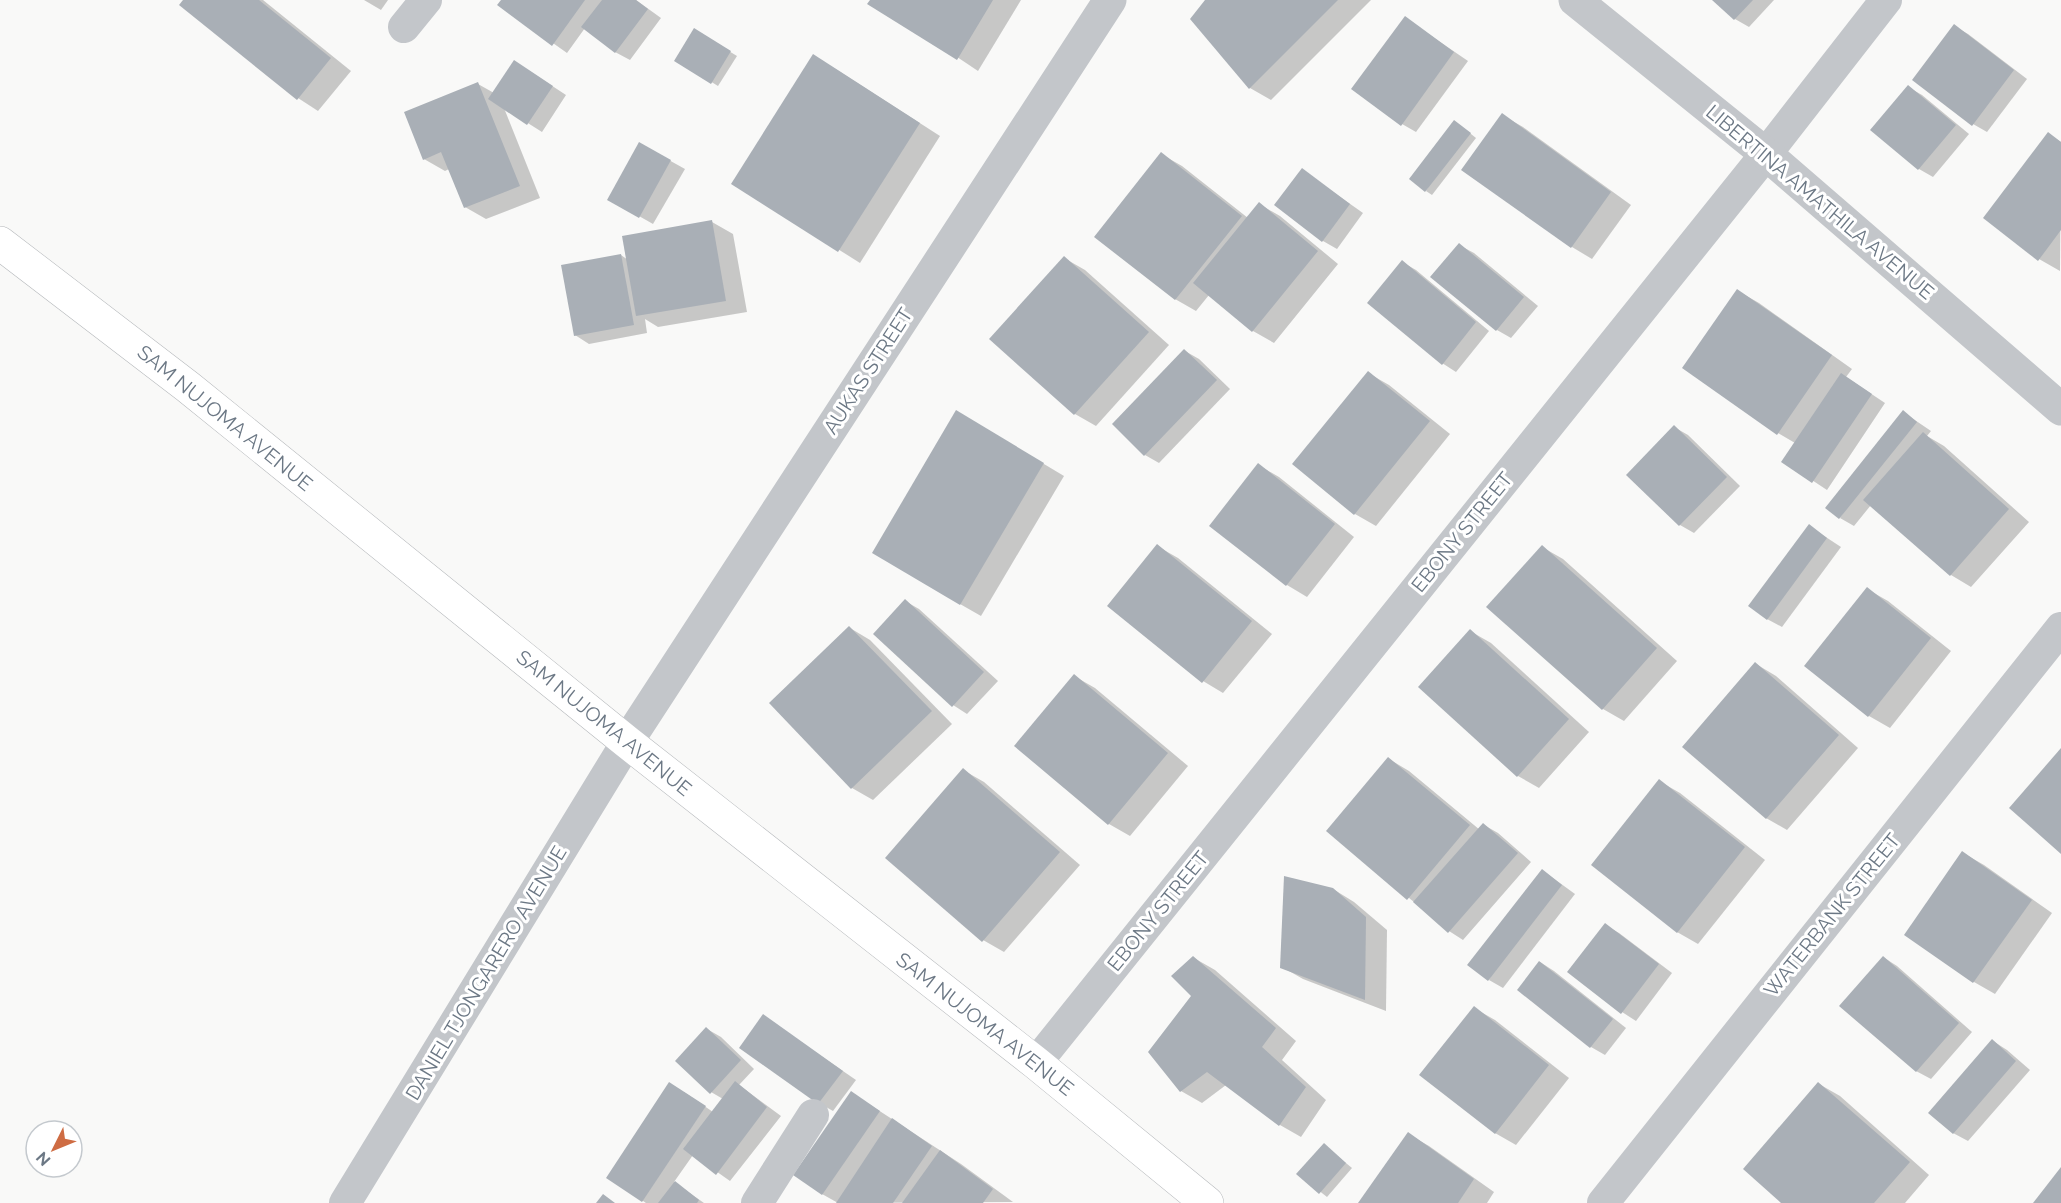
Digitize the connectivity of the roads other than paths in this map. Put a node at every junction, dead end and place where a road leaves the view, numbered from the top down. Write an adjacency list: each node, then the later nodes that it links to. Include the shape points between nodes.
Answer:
1 (426, 0): 5 (street)
2 (1110, 0): 10 (street, AUKAS STREET)
3 (1575, 0): 6 (street, LIBERTINA AMATHILA AVENUE)
4 (1886, 0): 6 (street, EBONY STREET)
5 (404, 27)
6 (1766, 154): 8 (street, LIBERTINA AMATHILA AVENUE); 11 (street, EBONY STREET)
7 (0, 243): 10 (highway, SAM NUJOMA AVENUE, via 188,387)
8 (2061, 409)
9 (2061, 628): 16 (street, WATERBANK STREET)
10 (627, 742): 11 (highway, SAM NUJOMA AVENUE); 14 (street, DANIEL TJONGARERO AVENUE)
11 (1036, 1063): 15 (highway, SAM NUJOMA AVENUE)
12 (813, 1114): 13 (street)
13 (768, 1199)
14 (345, 1203)
15 (1207, 1203)
16 (1603, 1203)

